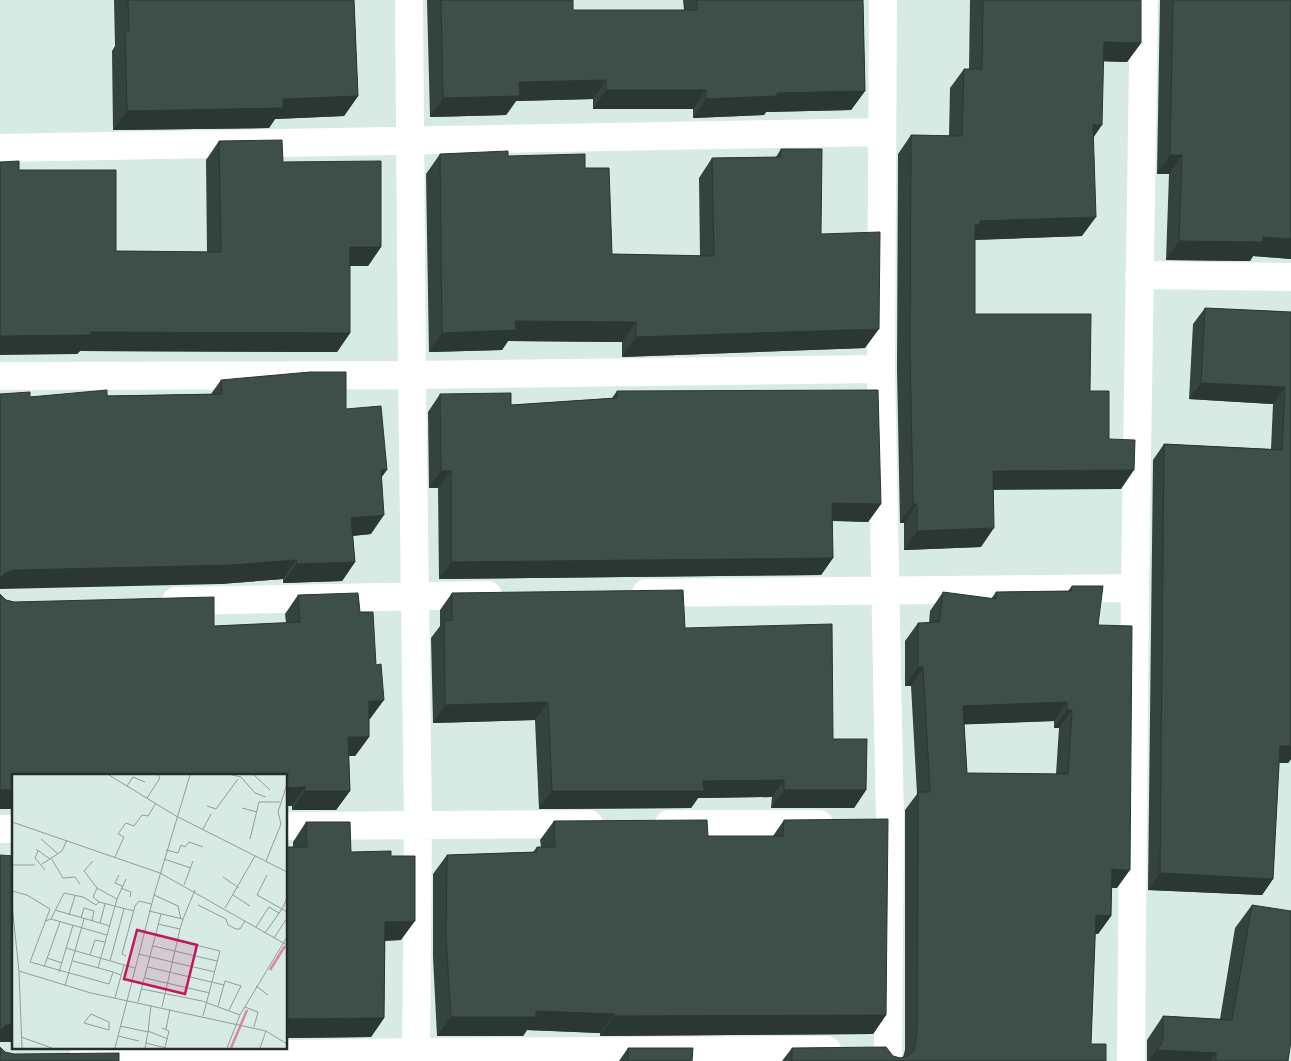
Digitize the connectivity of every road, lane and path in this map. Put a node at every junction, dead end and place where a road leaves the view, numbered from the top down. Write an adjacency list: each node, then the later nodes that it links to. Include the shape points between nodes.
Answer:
1 (410, 0): 5 (street)
2 (884, 0): 4 (street)
3 (1144, 0): 7 (street)
4 (882, 132): 5 (street); 9 (street)
5 (411, 142): 6 (street); 10 (street)
6 (0, 148)
7 (1138, 275): 8 (street); 12 (street)
8 (1291, 277)
9 (881, 369): 10 (street); 13 (street)
10 (412, 374): 11 (street); 16 (street)
11 (0, 376)
12 (1135, 588): 13 (street); 26 (street)
13 (887, 591): 14 (street); 18 (street)
14 (622, 593)
15 (514, 594): 16 (street)
16 (416, 595): 17 (street); 21 (street)
17 (149, 602)
18 (890, 823): 20 (street); 23 (street)
19 (615, 824): 21 (street)
20 (644, 824)
21 (418, 825): 22 (street); 25 (street)
22 (288, 826)
23 (888, 1056): 25 (street, via 854,1050)
24 (59, 1057): 25 (street)
25 (416, 1057)
26 (1131, 1061)

